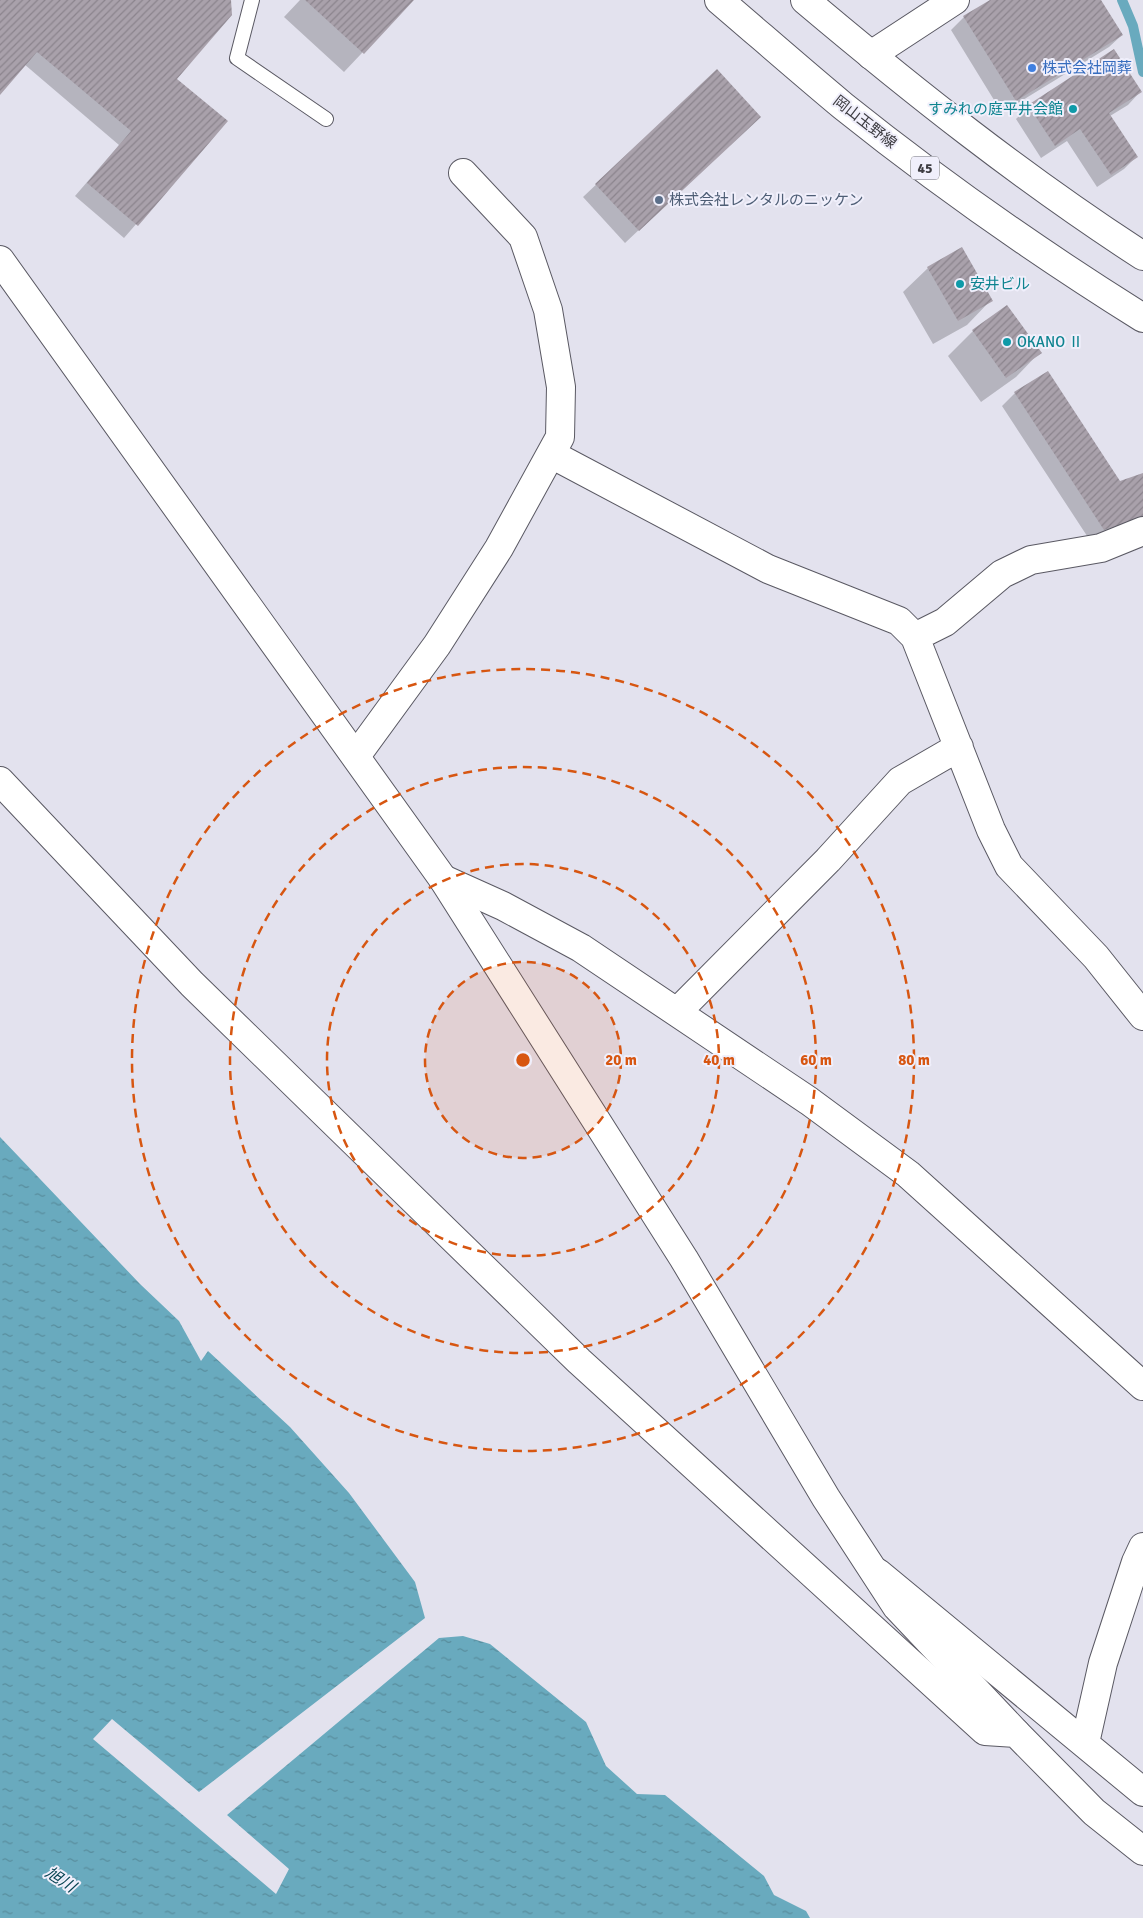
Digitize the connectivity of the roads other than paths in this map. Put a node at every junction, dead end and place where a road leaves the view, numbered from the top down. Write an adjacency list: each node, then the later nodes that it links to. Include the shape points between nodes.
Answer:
1 (252, 0): 6 (lane, via 237,58)
2 (719, 0): 10 (street, 岡山玉野線 / 45, via 843,106 975,206 1069,272)
3 (805, 0): 5 (street)
4 (955, 0): 5 (street)
5 (871, 55): 8 (street, via 1005,161)
6 (326, 119)
7 (463, 172): 11 (street, via 523,236 548,310 561,387 560,437)
8 (1143, 256)
9 (0, 260): 15 (street)
10 (1143, 318)
11 (551, 454): 13 (street, via 768,568 899,621); 15 (street, via 499,548 437,645)
12 (1143, 531): 13 (street, via 1101,548 1031,560 1002,574 945,622)
13 (915, 637): 14 (street)
14 (959, 747): 18 (street, via 900,781 828,860); 19 (street, via 991,830 1009,866 1096,957)
15 (356, 756): 17 (street)
16 (0, 781): 23 (street, via 192,984 579,1361 985,1731)
17 (443, 879): 18 (street, via 503,906 581,948); 22 (street, via 684,1259 826,1498)
18 (677, 1012): 20 (street, via 809,1101 908,1174)
19 (1143, 1016)
20 (1143, 1386)
21 (1143, 1547): 24 (street, via 1104,1663)
22 (871, 1567): 23 (street, via 897,1607); 24 (street)
23 (1016, 1733): 26 (street, via 1094,1812)
24 (1085, 1744): 25 (street)
25 (1143, 1792)
26 (1143, 1851)

